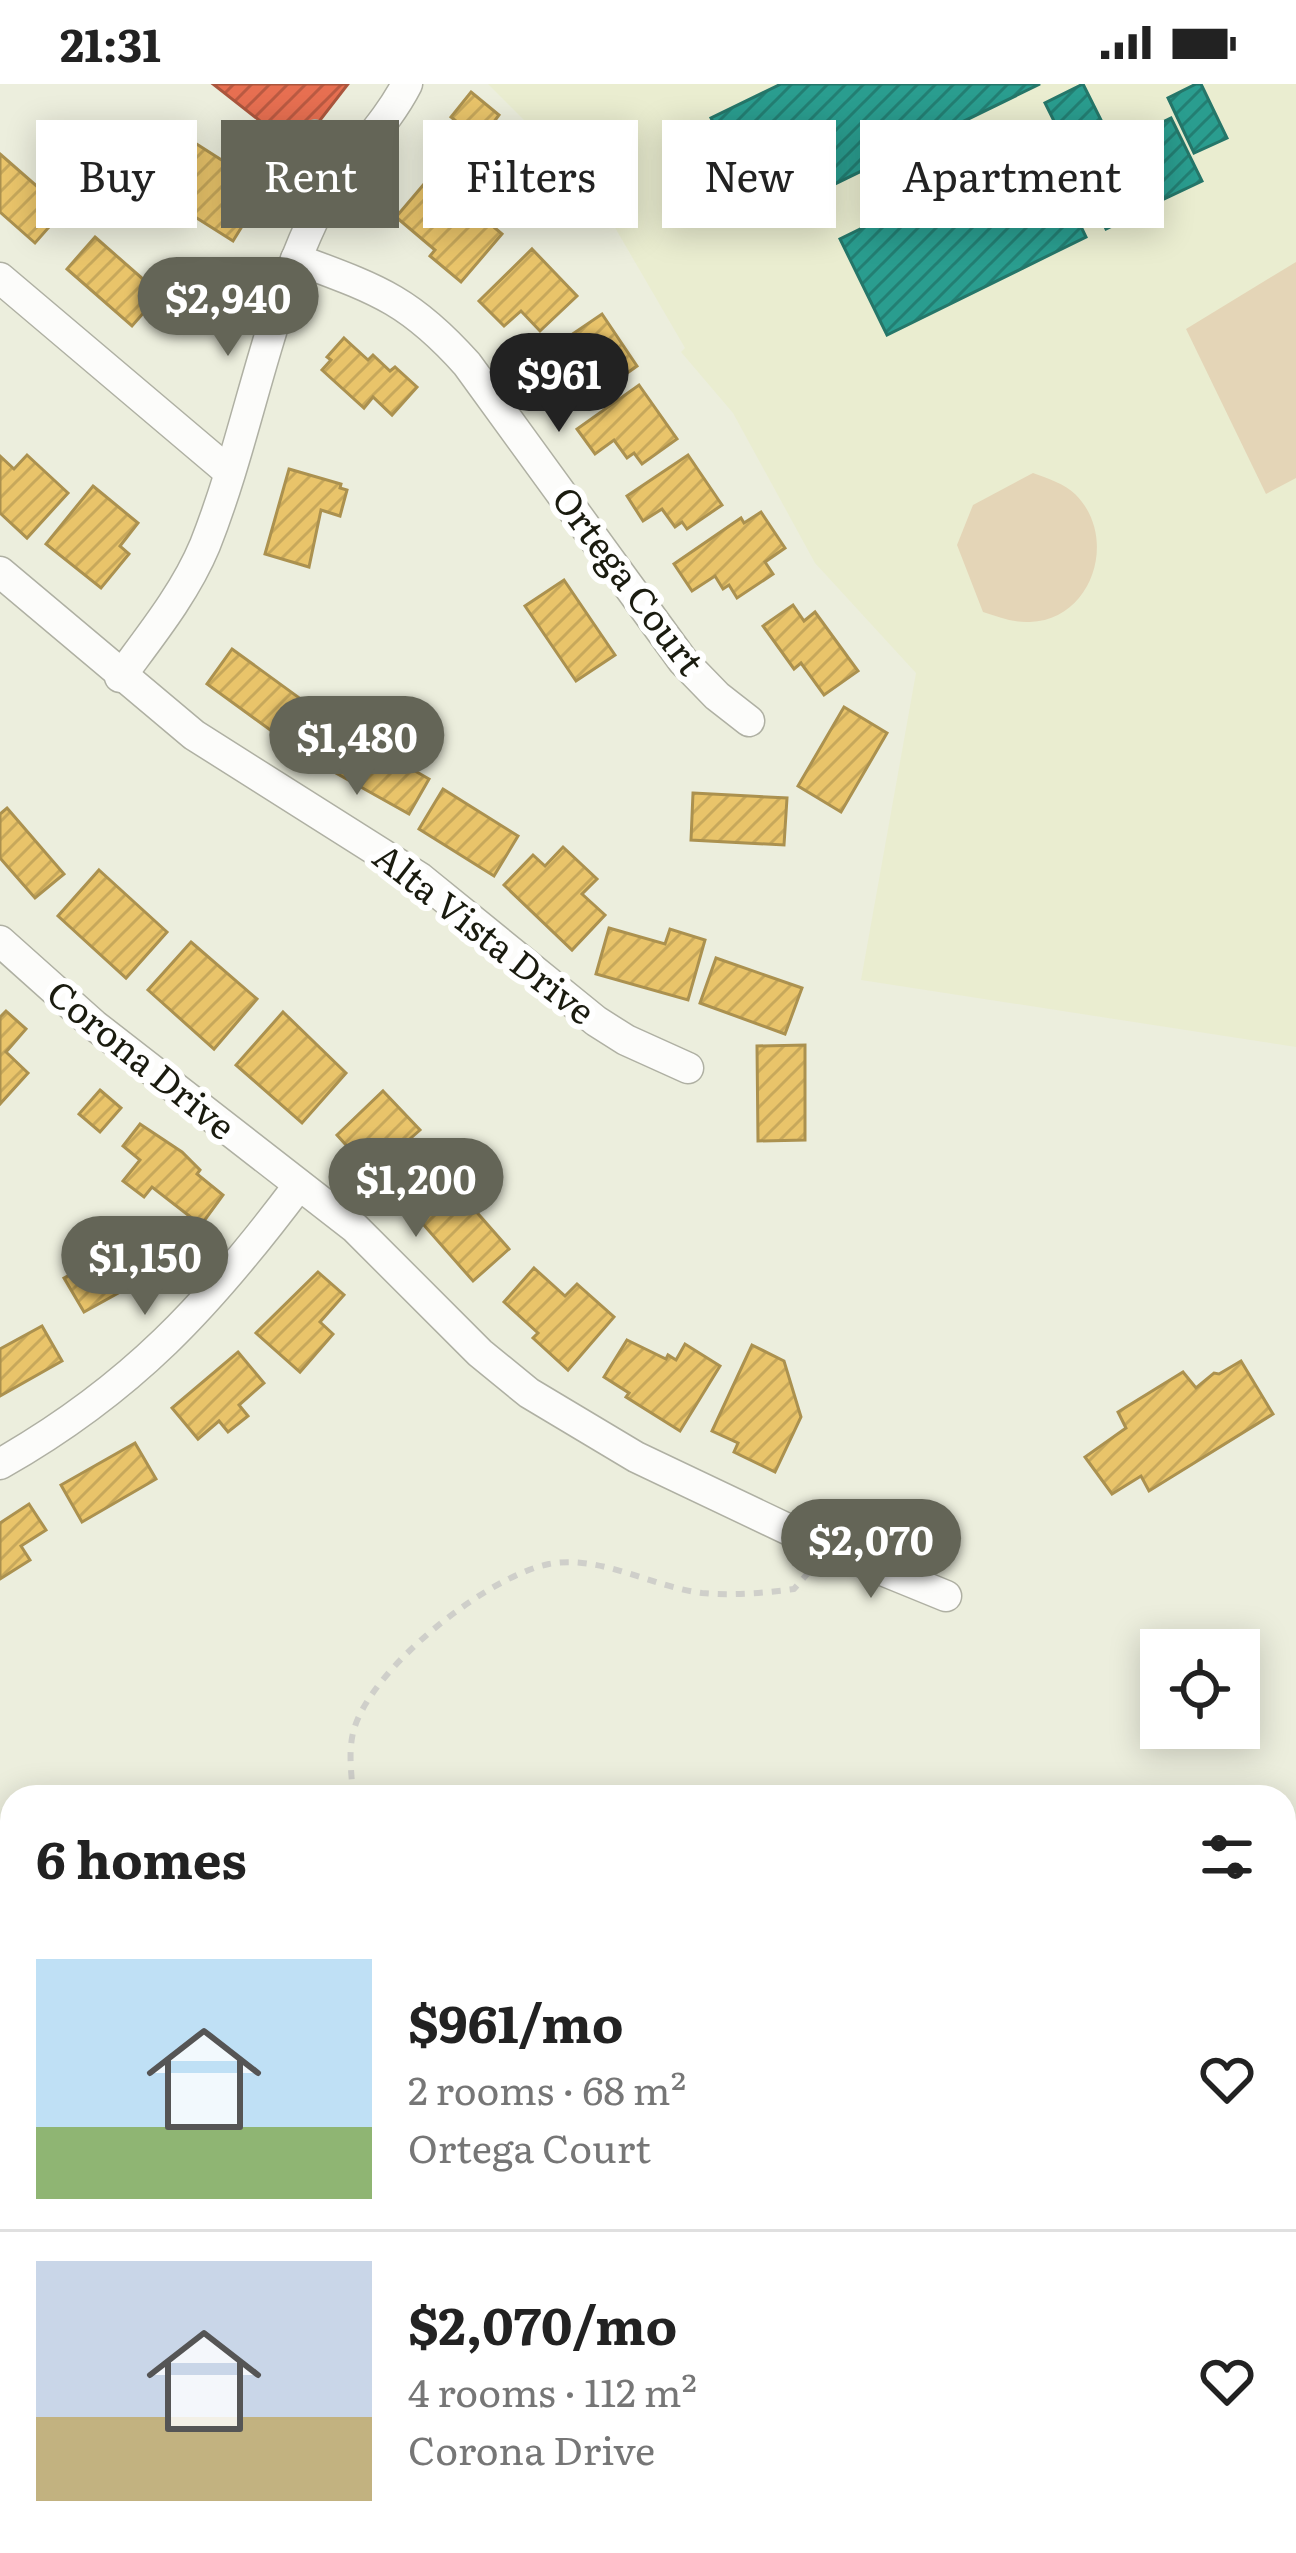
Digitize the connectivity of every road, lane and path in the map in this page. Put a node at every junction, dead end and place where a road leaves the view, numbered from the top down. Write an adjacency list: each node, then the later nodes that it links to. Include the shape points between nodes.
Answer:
1 (407, 84): 2 (street)
2 (382, 120)
3 (310, 228): 4 (street)
4 (296, 259): 6 (street); 9 (street, Ortega Court, via 377,290 440,334 683,661)
5 (0, 278): 6 (street)
6 (228, 471): 8 (street, via 192,572)
7 (0, 572): 8 (street, Alta Vista Drive)
8 (120, 677): 11 (street, Alta Vista Drive, via 232,763 420,878 596,1021)
9 (749, 721)
10 (0, 941): 12 (street, Corona Drive)
11 (688, 1068)
12 (299, 1185): 13 (street, via 176,1335 90,1408); 14 (street, Corona Drive, via 529,1393 636,1457)
13 (0, 1464)
14 (821, 1545): 15 (street, Corona Drive); 16 (path, via 794,1589 700,1593 552,1563 500,1583 382,1680 354,1728)
15 (946, 1596)
16 (352, 1785)

